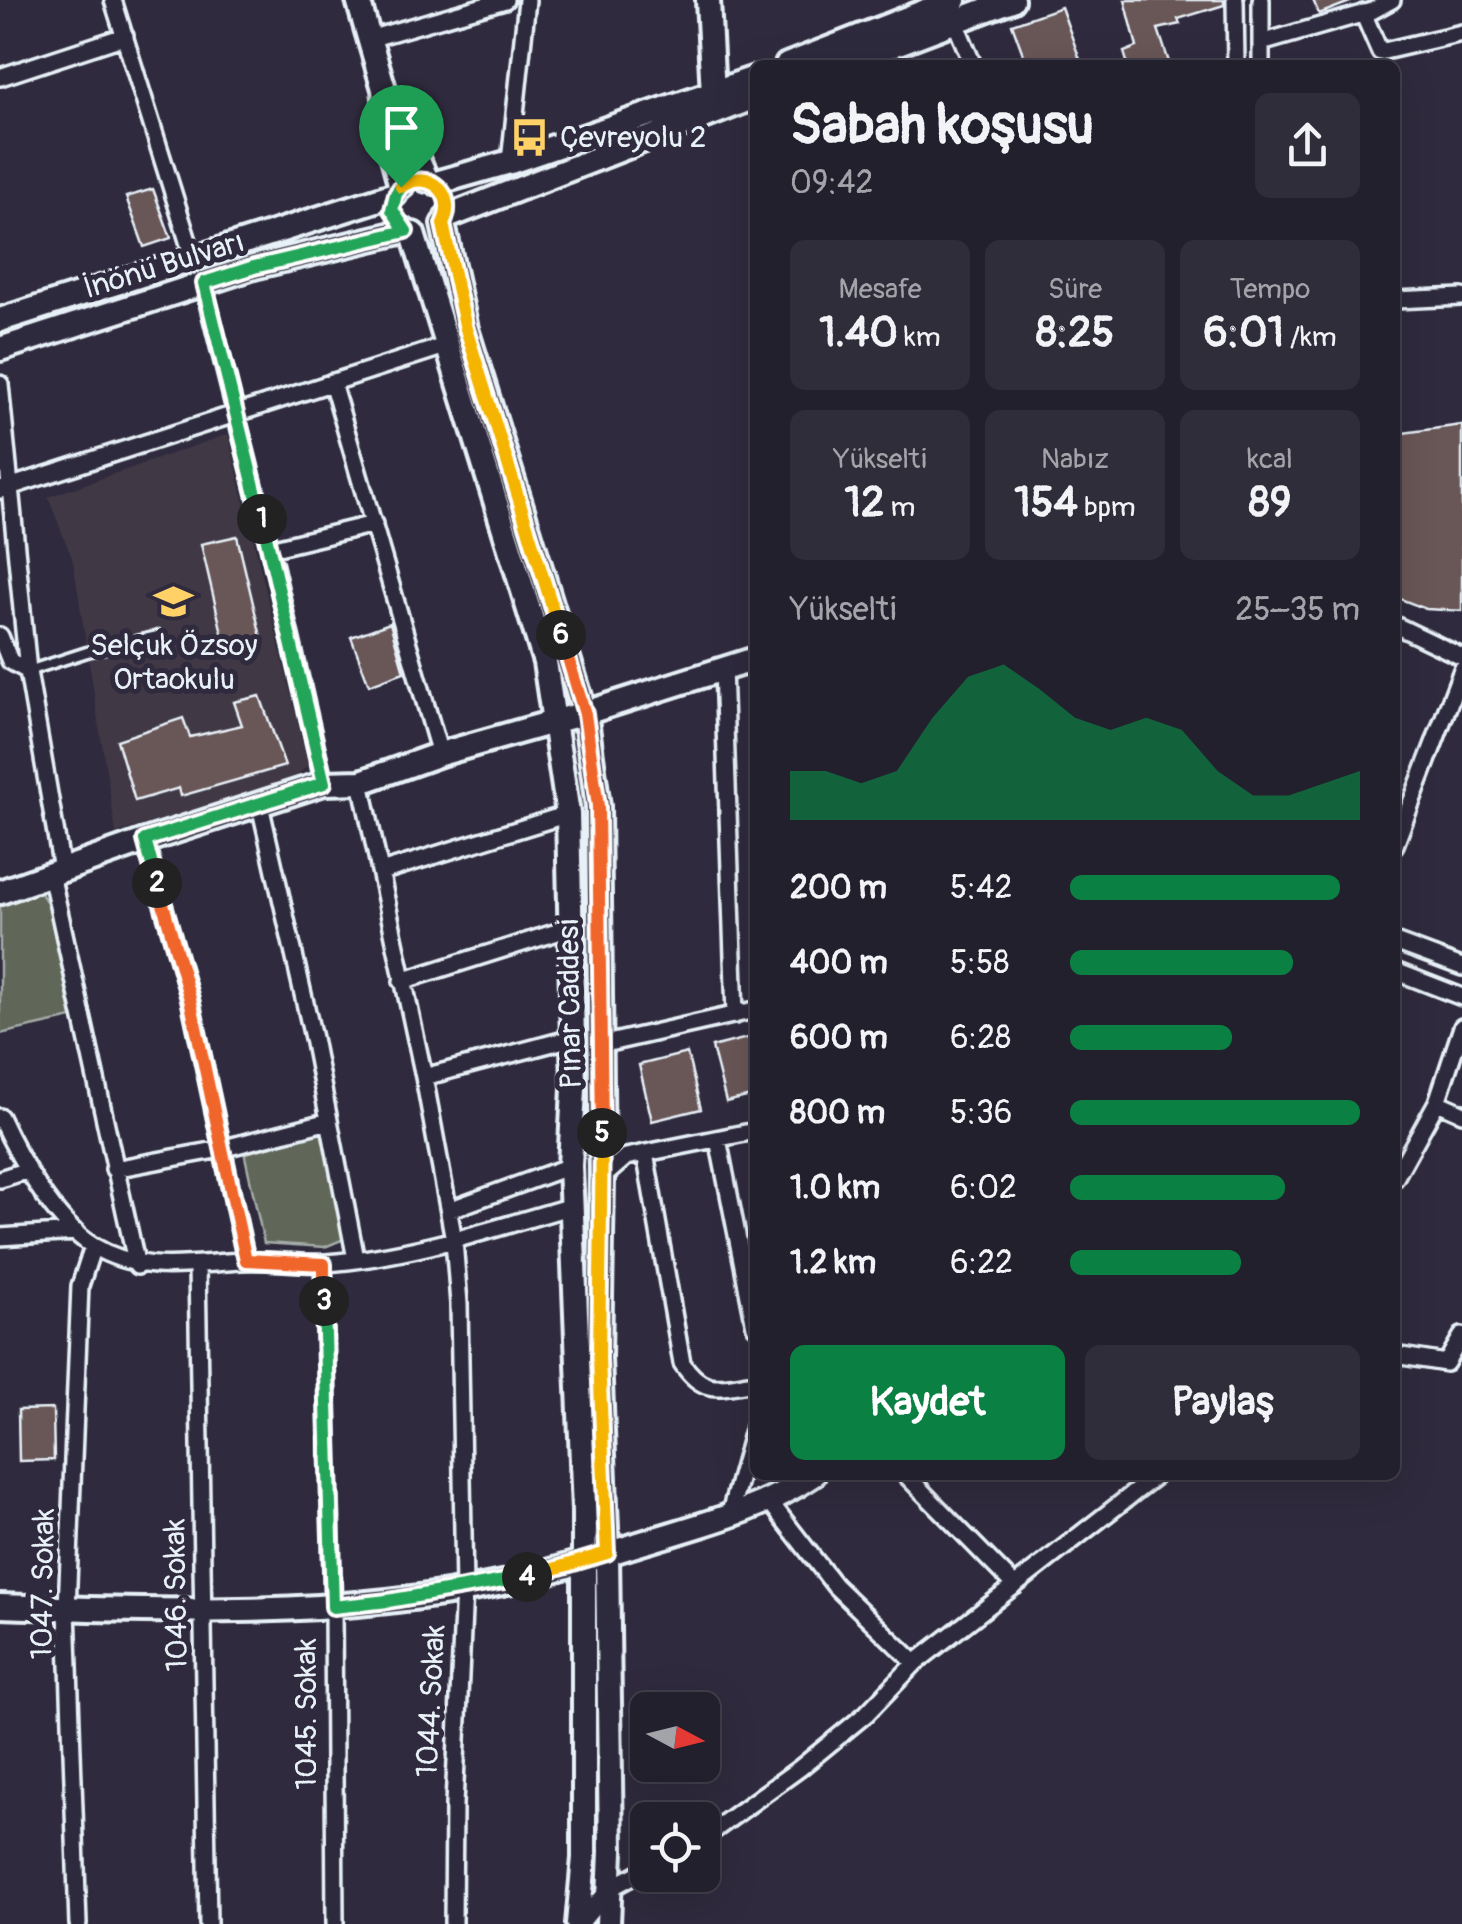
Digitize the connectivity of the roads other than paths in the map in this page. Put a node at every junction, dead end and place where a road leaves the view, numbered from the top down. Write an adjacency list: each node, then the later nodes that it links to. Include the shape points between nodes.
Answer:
1 (114, 0): 13 (street)
2 (358, 0): 14 (main road)
3 (505, 0): 14 (street)
4 (527, 0): 26 (street)
5 (708, 0): 24 (main road)
6 (1012, 0): 10 (main road)
7 (1235, 0): 19 (street)
8 (1261, 0): 15 (street)
9 (1392, 0): 11 (street)
10 (954, 11): 16 (main road); 17 (main road); 18 (street)
11 (1363, 13): 12 (street, via 1380,52); 15 (street)
12 (1462, 33)
13 (125, 36): 21 (street); 31 (street)
14 (370, 40): 23 (main road)
15 (1261, 43): 20 (street)
16 (803, 60)
17 (851, 60)
18 (971, 60)
19 (1236, 60)
20 (1261, 60)
21 (0, 77)
22 (750, 80): 24 (main road)
23 (384, 89): 27 (main road); 28 (main road)
24 (713, 94): 26 (main road)
25 (750, 99): 29 (main road)
26 (510, 162): 27 (main road)
27 (431, 182): 28 (main road, via 418,179); 29 (main road, via 447,198)
28 (398, 190): 30 (main road, via 392,210); 31 (main road, İnönü Bulvarı)
29 (445, 220): 30 (main road, via 430,234); 52 (main road, Pınar Caddesi, via 466,329)
30 (409, 233): 32 (main road, İnönü Bulvarı); 36 (main road, Pınar Caddesi)
31 (194, 257): 35 (main road, İnönü Bulvarı)
32 (204, 283): 37 (main road, İnönü Bulvarı); 40 (street)
33 (1462, 296): 34 (street)
34 (1400, 300)
35 (0, 320)
36 (448, 345): 38 (street); 53 (main road, Pınar Caddesi, via 546,662)
37 (0, 349)
38 (332, 382): 40 (street); 42 (street)
39 (0, 384): 41 (street)
40 (234, 412): 41 (street); 43 (street)
41 (6, 488): 51 (street)
42 (374, 524): 43 (street); 54 (street)
43 (270, 550): 56 (street)
44 (1400, 627): 47 (street)
45 (0, 636): 51 (street, via 10,662)
46 (158, 636): 51 (lane)
47 (1462, 657)
48 (750, 660): 49 (main road)
49 (723, 668): 52 (main road); 71 (street)
50 (1462, 670): 59 (street)
51 (28, 671): 61 (street)
52 (585, 714): 53 (main road); 74 (main road, Pınar Caddesi, via 598,806)
53 (556, 720): 54 (main road); 58 (main road, Pınar Caddesi)
54 (440, 754): 55 (main road)
55 (360, 782): 56 (main road); 62 (street, 1044. Sokak)
56 (324, 783): 57 (main road)
57 (260, 805): 60 (main road); 79 (street)
58 (568, 814): 62 (street); 64 (main road, Pınar Caddesi)
59 (1400, 832)
60 (145, 840): 61 (main road); 82 (street, via 190,999)
61 (56, 872): 63 (main road); 85 (street)
62 (381, 872): 68 (street, 1044. Sokak)
63 (0, 892)
64 (570, 928): 68 (street); 73 (main road, Pınar Caddesi)
65 (1400, 944): 66 (street)
66 (1462, 967)
67 (1400, 973): 69 (street)
68 (402, 981): 75 (street, 1044. Sokak)
69 (1462, 997)
70 (750, 1011): 71 (street)
71 (735, 1015): 74 (street)
72 (1462, 1028): 76 (street)
73 (572, 1038): 75 (street); 84 (main road, Pınar Caddesi)
74 (600, 1045): 88 (main road, Pınar Caddesi)
75 (424, 1077): 91 (street, 1044. Sokak)
76 (1438, 1102): 77 (street); 86 (street)
77 (1462, 1114)
78 (0, 1117): 87 (street)
79 (329, 1122): 82 (street); 96 (street)
80 (750, 1132): 81 (street)
81 (718, 1139): 83 (street); 101 (street)
82 (220, 1149): 85 (street); 97 (street)
83 (646, 1153): 88 (street, via 626,1156); 105 (street, via 682,1363 694,1381 710,1388)
84 (570, 1166): 88 (main road); 90 (main road, Pınar Caddesi); 91 (street)
85 (114, 1169): 100 (street)
86 (1400, 1169)
87 (26, 1172): 89 (street); 92 (street)
88 (602, 1178): 90 (main road); 112 (main road, Pınar Caddesi, via 599,1358)
89 (0, 1179)
90 (572, 1206): 94 (street); 113 (main road, Pınar Caddesi)
91 (449, 1210): 94 (street, 1044. Sokak)
92 (76, 1232): 93 (street); 95 (street)
93 (0, 1237)
94 (454, 1240): 96 (street); 115 (street, 1044. Sokak)
95 (92, 1246): 100 (street); 118 (street, 1047. Sokak, via 80,1286)
96 (356, 1259): 98 (street)
97 (246, 1260): 98 (street); 99 (street)
98 (324, 1264): 117 (street, 1045. Sokak)
99 (197, 1265): 100 (street); 119 (street, 1046. Sokak)
100 (137, 1266)
101 (750, 1301)
102 (1462, 1336): 104 (street)
103 (1400, 1356): 104 (street)
104 (1454, 1365)
105 (750, 1383)
106 (750, 1440): 111 (street)
107 (806, 1480): 110 (main road)
108 (911, 1480): 114 (street)
109 (1151, 1481): 114 (street)
110 (770, 1502): 111 (main road); 120 (street, via 835,1586)
111 (728, 1516): 112 (main road)
112 (607, 1553): 113 (main road); 123 (main road, Pınar Caddesi)
113 (582, 1561): 115 (main road); 128 (main road, Pınar Caddesi)
114 (1015, 1586): 120 (street)
115 (464, 1589): 117 (main road); 127 (street, 1044. Sokak)
116 (0, 1606): 118 (main road)
117 (333, 1607): 119 (main road); 126 (street, 1045. Sokak)
118 (67, 1609): 119 (main road); 124 (street, 1047. Sokak)
119 (204, 1612): 125 (street, 1046. Sokak)
120 (915, 1663): 121 (street, via 866,1714)
121 (720, 1826)
122 (630, 1878): 123 (street)
123 (610, 1889): 128 (street); 129 (main road, Pınar Caddesi)
124 (78, 1924)
125 (208, 1924)
126 (335, 1924)
127 (453, 1924)
128 (579, 1924)
129 (608, 1924)

